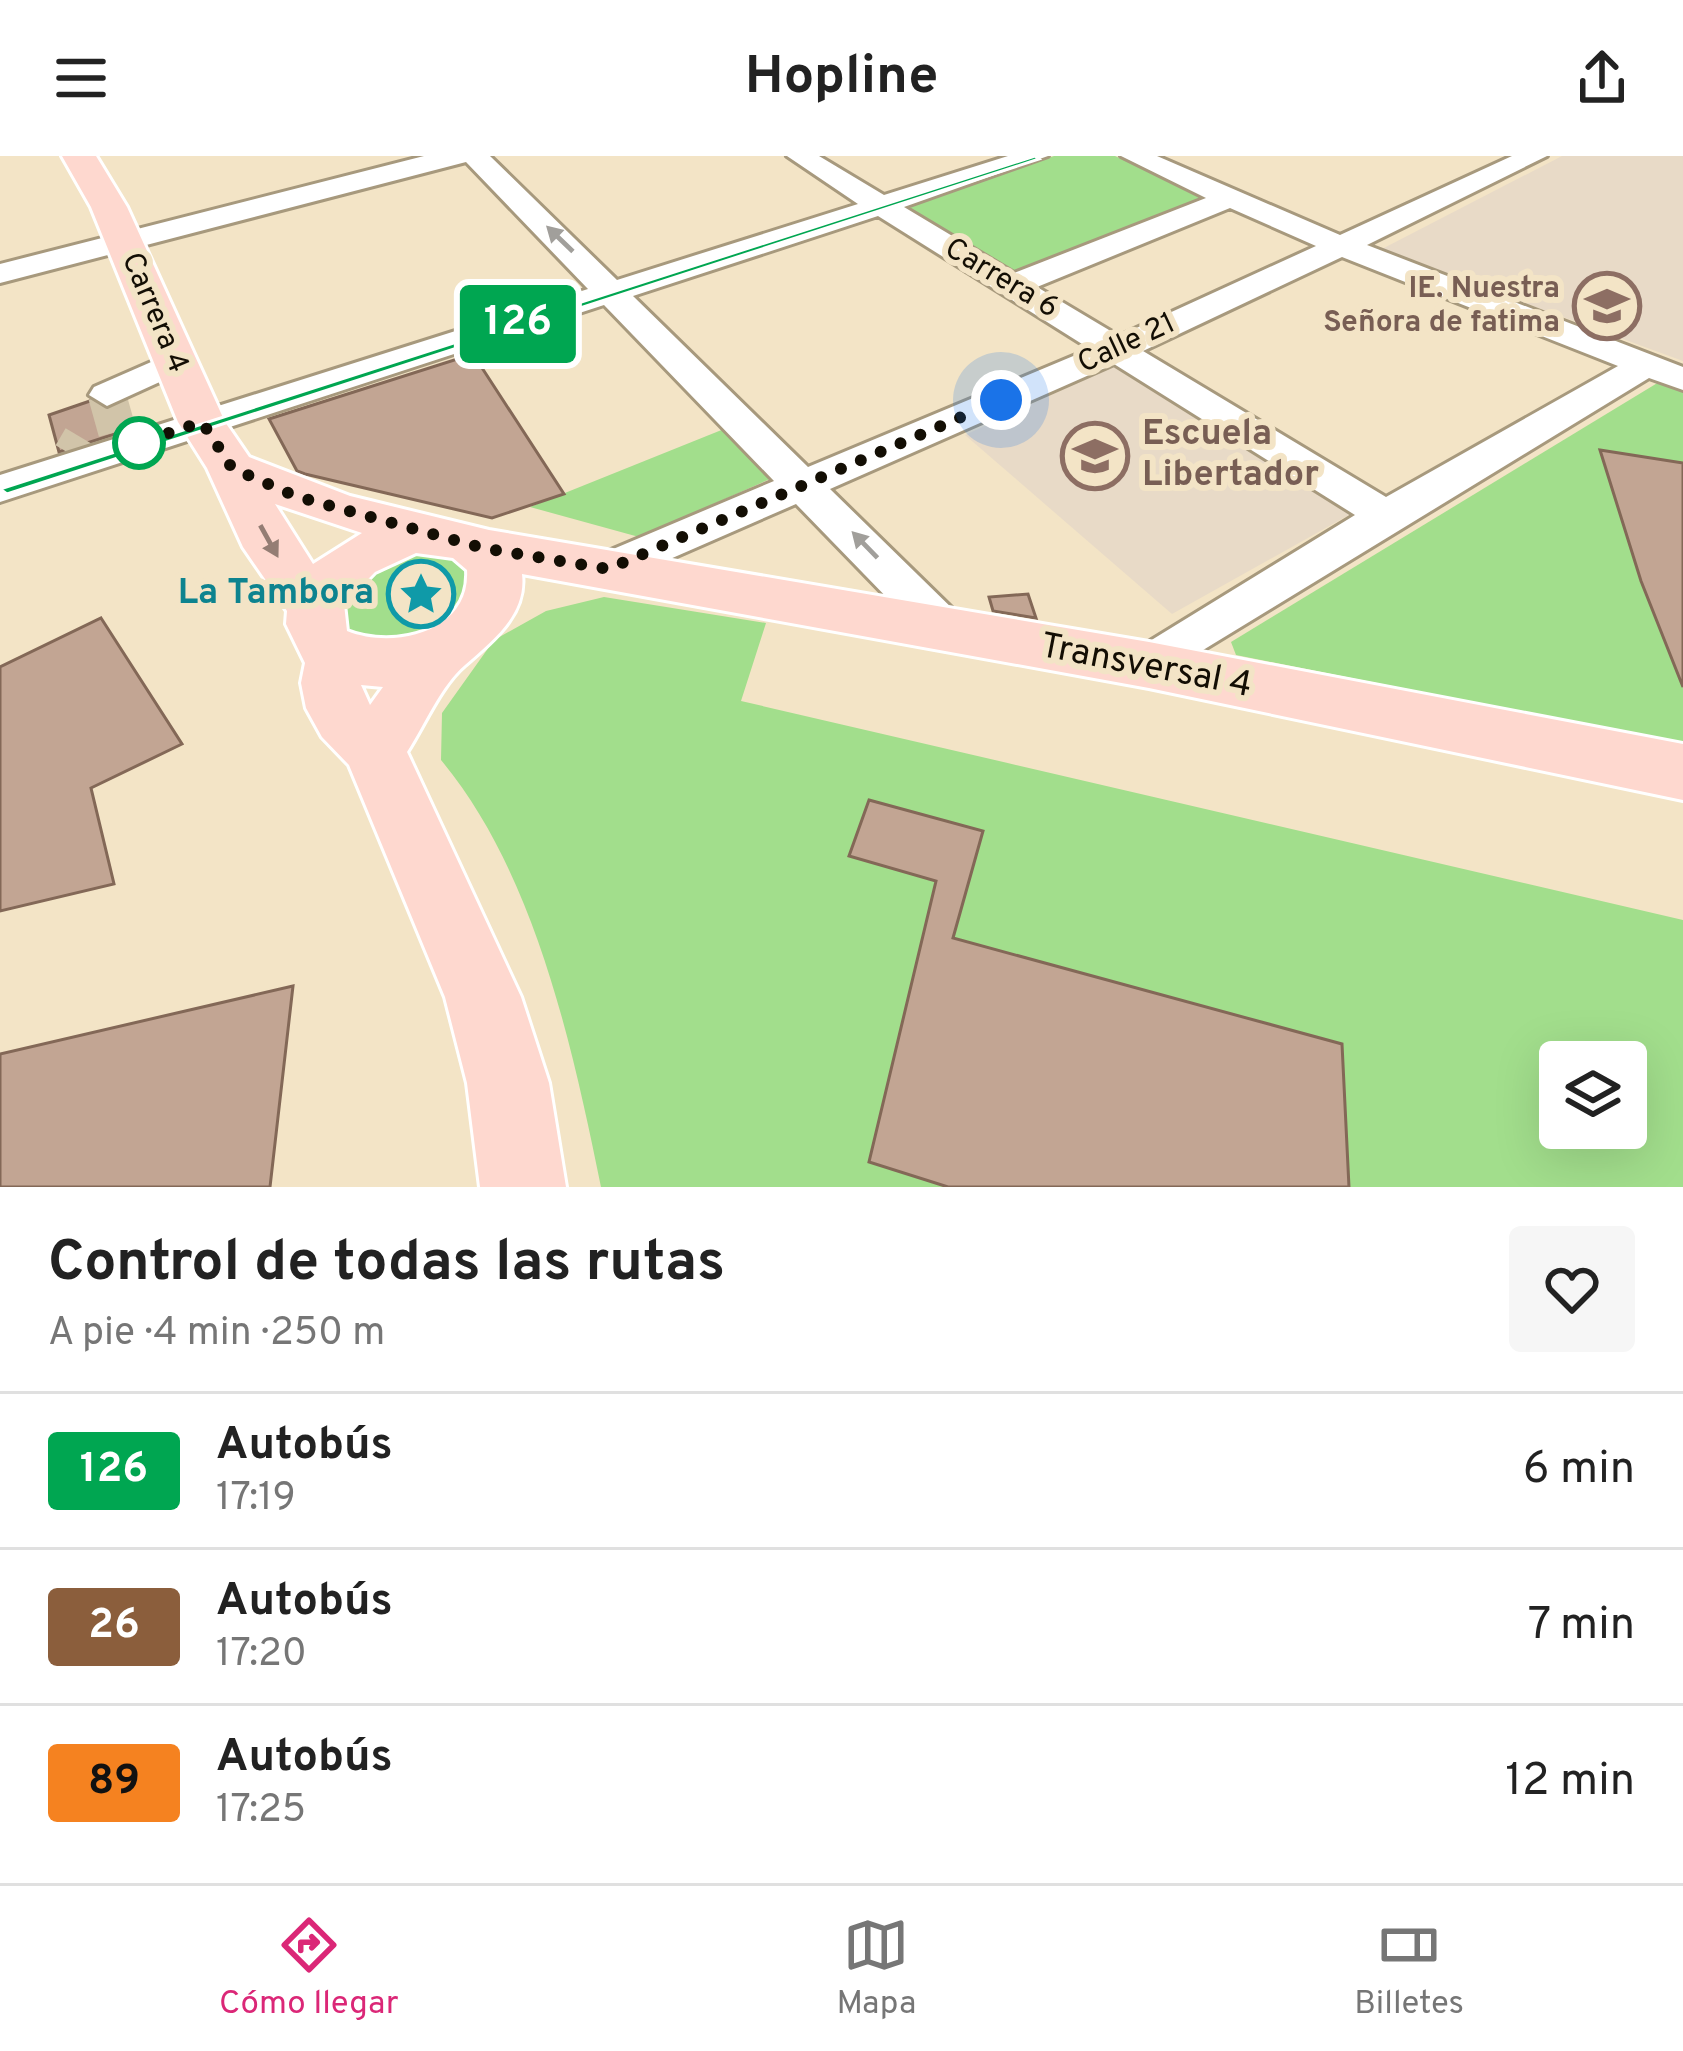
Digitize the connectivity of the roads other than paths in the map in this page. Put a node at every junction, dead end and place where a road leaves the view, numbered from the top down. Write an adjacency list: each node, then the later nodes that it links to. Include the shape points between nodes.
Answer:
1 (80, 156): 11 (main road, Carrera 4)
2 (456, 156): 11 (street)
3 (475, 156): 15 (street, one-way to 3)
4 (800, 156): 10 (street, Carrera 6)
5 (1035, 156): 10 (street)
6 (1134, 156): 9 (street)
7 (1534, 156): 8 (street, Calle 21)
8 (1486, 161): 12 (street, Calle 21)
9 (1228, 199): 12 (street); 14 (street)
10 (884, 208): 14 (street, Carrera 6); 15 (street)
11 (123, 242): 13 (street); 17 (main road, Carrera 4)
12 (1330, 248): 16 (street, Calle 21); 18 (street)
13 (0, 274)
14 (1012, 286): 16 (street, Carrera 6)
15 (616, 294): 19 (street); 22 (street)
16 (1117, 350): 22 (street, Calle 21); 24 (street, Carrera 6)
17 (174, 363): 19 (main road, Carrera 4); 20 (street)
18 (1664, 372): 24 (street)
19 (200, 418): 20 (street); 21 (main road, Carrera 4)
20 (99, 434): 23 (street)
21 (232, 468): 25 (main road, via 337,510); 28 (main road, Carrera 4, one-way to 28, via 270,547)
22 (808, 484): 26 (street, Calle 21); 27 (street, one-way to 22)
23 (0, 489)
24 (1386, 514): 30 (street)
25 (463, 541): 26 (main road, Transversal 4); 28 (main road, via 403,538 364,552 324,586); 29 (main road, via 499,569 501,582)
26 (608, 569): 27 (main road, Transversal 4); 29 (main road, via 543,591)
27 (946, 630): 30 (main road, Transversal 4)
28 (326, 631): 29 (main road, via 385,666); 31 (main road, via 333,704)
29 (460, 639): 31 (main road)
30 (1150, 665): 32 (main road, Transversal 4)
31 (374, 749): 33 (main road, via 483,997 508,1083)
32 (1683, 772)
33 (523, 1187)

